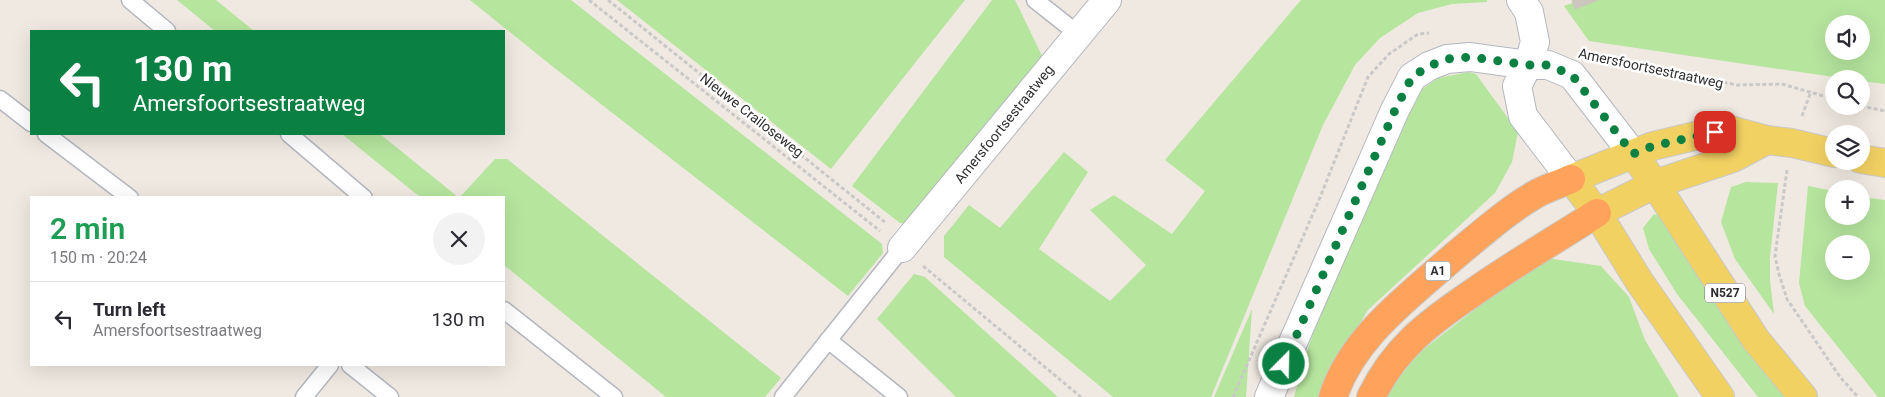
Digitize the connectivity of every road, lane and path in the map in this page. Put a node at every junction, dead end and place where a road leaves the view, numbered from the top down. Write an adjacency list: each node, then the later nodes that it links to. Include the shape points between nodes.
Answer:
1 (130, 0): 7 (lane)
2 (589, 0): 29 (path, Nieuwe Crailoseweg)
3 (608, 0): 29 (path, Nieuwe Crailoseweg, via 891,227)
4 (1035, 0): 8 (lane)
5 (1106, 0): 8 (street, Amersfoortsestraatweg)
6 (1521, 0): 9 (street, via 1529,12)
7 (166, 30)
8 (1078, 34): 29 (street, Amersfoortsestraatweg)
9 (1532, 53): 21 (street, Amersfoortsestraatweg, via 1548,65 1572,75); 24 (street, via 1518,86 1523,116); 41 (street, Amersfoortsestraatweg, via 1447,59 1412,77)
10 (1587, 56): 11 (path, Amersfoortsestraatweg, via 1737,85 1782,84)
11 (1811, 91): 12 (path, Amersfoortsestraatweg); 19 (path)
12 (1825, 96)
13 (0, 99): 16 (lane)
14 (1870, 108): 15 (path)
15 (1885, 111)
16 (30, 121)
17 (47, 135): 26 (lane)
18 (289, 135): 27 (lane)
19 (1780, 142): 20 (main road); 21 (main road, via 1730,130 1681,139); 25 (main road); 45 (path, via 1775,256 1779,274 1787,299 1840,377)
20 (1825, 151)
21 (1633, 154): 24 (main road); 25 (main road, Amersfoortsestraatweg / N527)
22 (1870, 160): 23 (main road)
23 (1885, 163)
24 (1571, 179): 28 (main road); 42 (highway, A1, via 1537,193 1499,218 1406,298 1376,327 1356,354)
25 (1655, 184): 28 (main road); 44 (main road, Amersfoortsestraatweg / N527, via 1756,340)
26 (127, 196)
27 (362, 196)
28 (1597, 213): 34 (main road); 43 (highway, via 1502,272 1430,322 1399,354)
29 (902, 248): 31 (lane); 40 (path, Nieuwe Crailoseweg)
30 (505, 311): 37 (lane)
31 (828, 340): 38 (lane); 39 (lane)
32 (329, 366): 35 (lane)
33 (351, 366): 36 (lane)
34 (1716, 393)
35 (304, 397)
36 (390, 397)
37 (614, 397)
38 (782, 397)
39 (899, 397)
40 (1081, 397)
41 (1270, 397)
42 (1333, 397)
43 (1370, 397)
44 (1803, 397)
45 (1858, 397)

